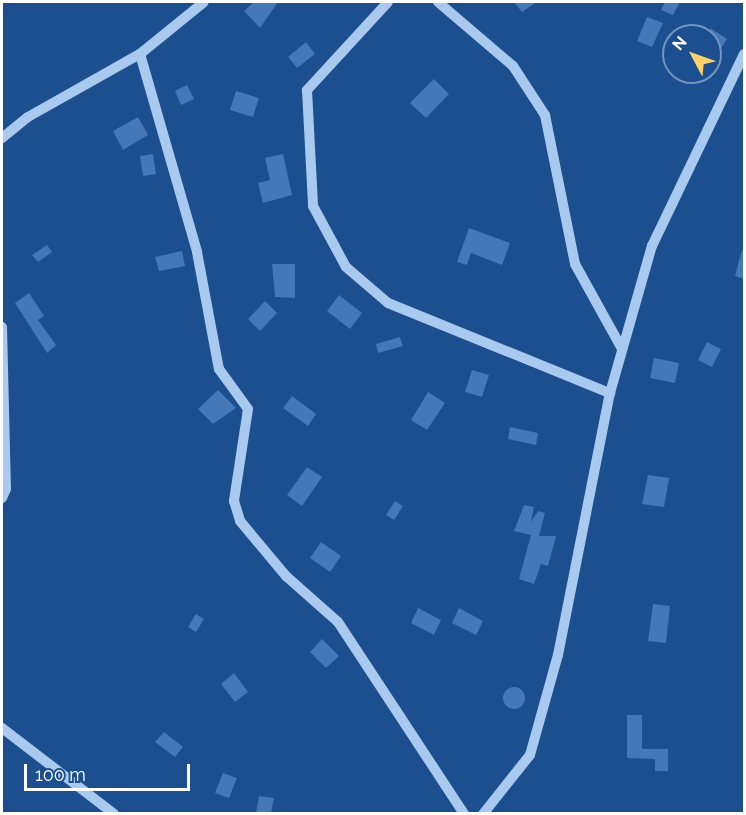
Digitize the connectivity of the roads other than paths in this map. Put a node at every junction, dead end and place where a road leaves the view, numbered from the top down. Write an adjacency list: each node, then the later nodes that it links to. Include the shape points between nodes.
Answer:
1 (204, 2): 4 (street)
2 (388, 2): 9 (street, via 307,90 313,206 346,267 388,303)
3 (438, 2): 8 (street, via 513,66 545,115 575,264)
4 (140, 54): 6 (street, via 27,117); 13 (street, via 198,252 219,369 248,410 234,501 240,521 286,576 338,622)
5 (744, 54): 8 (street, via 652,246)
6 (2, 138)
7 (2, 327): 10 (street, via 6,489)
8 (621, 346): 9 (street)
9 (610, 393): 14 (street, via 558,655 530,755)
10 (2, 498)
11 (2, 729): 12 (street)
12 (114, 813)
13 (464, 813)
14 (483, 813)

